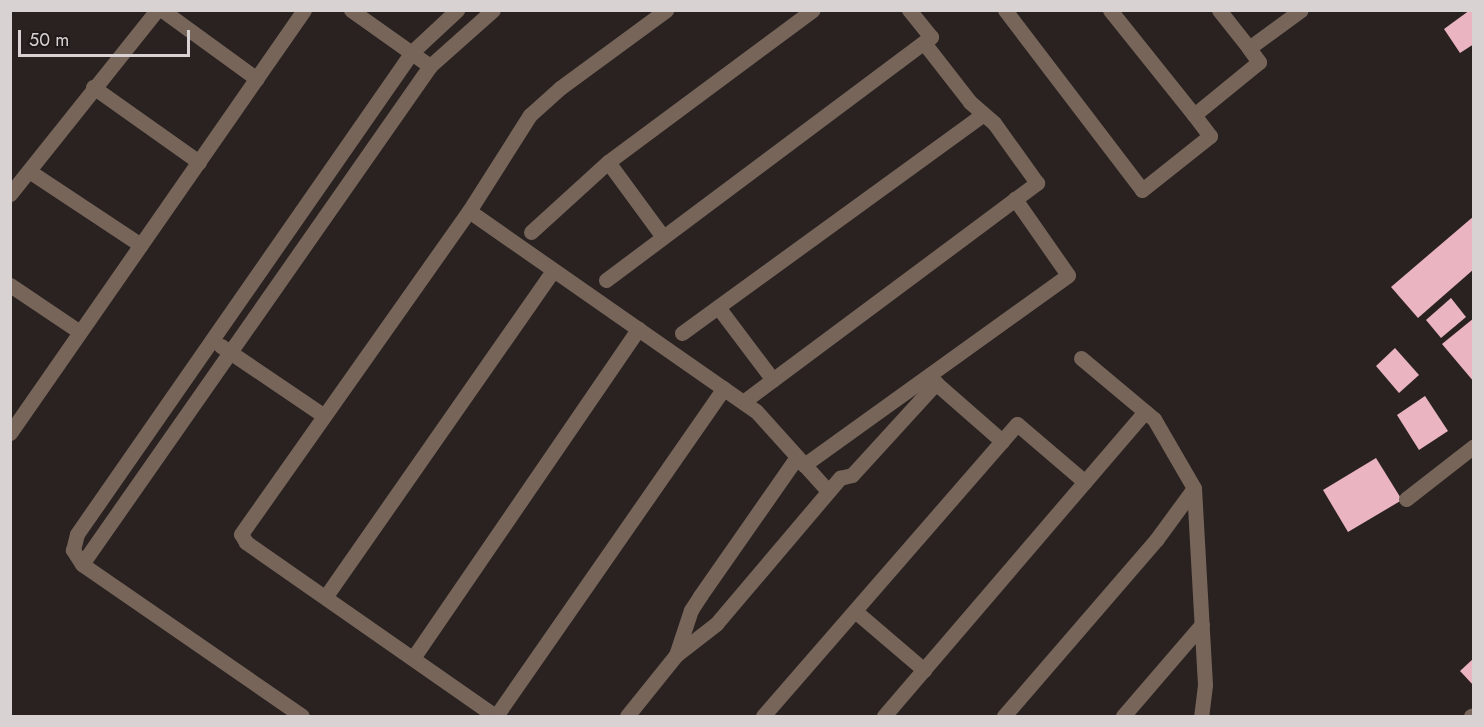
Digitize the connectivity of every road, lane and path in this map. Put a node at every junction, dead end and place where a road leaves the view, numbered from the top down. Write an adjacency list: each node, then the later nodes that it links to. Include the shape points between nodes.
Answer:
1 (157, 10): 19 (street)
2 (162, 10): 18 (street)
3 (304, 10): 18 (street)
4 (351, 10): 16 (street)
5 (457, 10): 16 (street)
6 (493, 10): 17 (street)
7 (666, 10): 27 (street, via 560,88 530,115)
8 (813, 10): 23 (street)
9 (909, 10): 14 (street, via 931,37)
10 (1005, 10): 21 (street, via 1142,190 1210,136)
11 (1110, 10): 21 (street)
12 (1219, 10): 15 (street)
13 (1302, 10): 15 (street)
14 (924, 43): 20 (street); 29 (street)
15 (1249, 48): 21 (street, via 1259,62)
16 (412, 52): 17 (street); 38 (street)
17 (430, 66): 39 (street)
18 (257, 78): 22 (street)
19 (93, 87): 22 (street); 24 (street)
20 (983, 114): 26 (street, via 994,123 1037,183); 34 (street)
21 (1194, 115)
22 (199, 162): 30 (street)
23 (608, 162): 28 (street); 29 (street)
24 (29, 171): 25 (street); 30 (street)
25 (10, 194)
26 (1015, 199): 41 (street); 42 (street, via 1068,275)
27 (469, 210): 31 (street); 46 (street)
28 (531, 232)
29 (663, 237): 32 (street)
30 (141, 245): 36 (street)
31 (553, 271): 35 (street); 57 (street)
32 (606, 280)
33 (10, 285): 36 (street)
34 (718, 307): 37 (street); 41 (street)
35 (638, 329): 43 (street); 61 (street)
36 (80, 332): 47 (street)
37 (682, 333)
38 (212, 340): 39 (street); 56 (street, via 77,534 73,550)
39 (229, 352): 46 (street); 56 (street)
40 (1081, 358): 45 (street)
41 (773, 380): 44 (street)
42 (932, 380): 49 (street); 51 (street); 54 (street, via 852,475 840,478)
43 (724, 388): 44 (street); 64 (street)
44 (743, 402): 51 (street, via 756,411)
45 (1145, 412): 52 (street); 53 (street, via 1154,420)
46 (322, 415): 57 (street, via 241,534 246,542)
47 (15, 416): 48 (street)
48 (10, 433)
49 (1002, 441): 52 (street, via 1017,424); 58 (street)
50 (1473, 446): 55 (street)
51 (800, 461): 54 (street); 60 (street, via 691,610)
52 (1085, 482): 62 (street)
53 (1194, 488): 59 (street); 68 (street, via 1155,540)
54 (828, 491): 60 (street, via 716,624)
55 (1406, 499)
56 (82, 564): 63 (street)
57 (326, 596): 61 (street)
58 (855, 611): 62 (street); 66 (street)
59 (1202, 624): 69 (street); 70 (street, via 1205,685)
60 (676, 655): 65 (street)
61 (413, 658): 64 (street)
62 (924, 670): 67 (street)
63 (302, 717)
64 (496, 717)
65 (627, 717)
66 (763, 717)
67 (884, 717)
68 (1004, 717)
69 (1123, 717)
70 (1201, 717)

